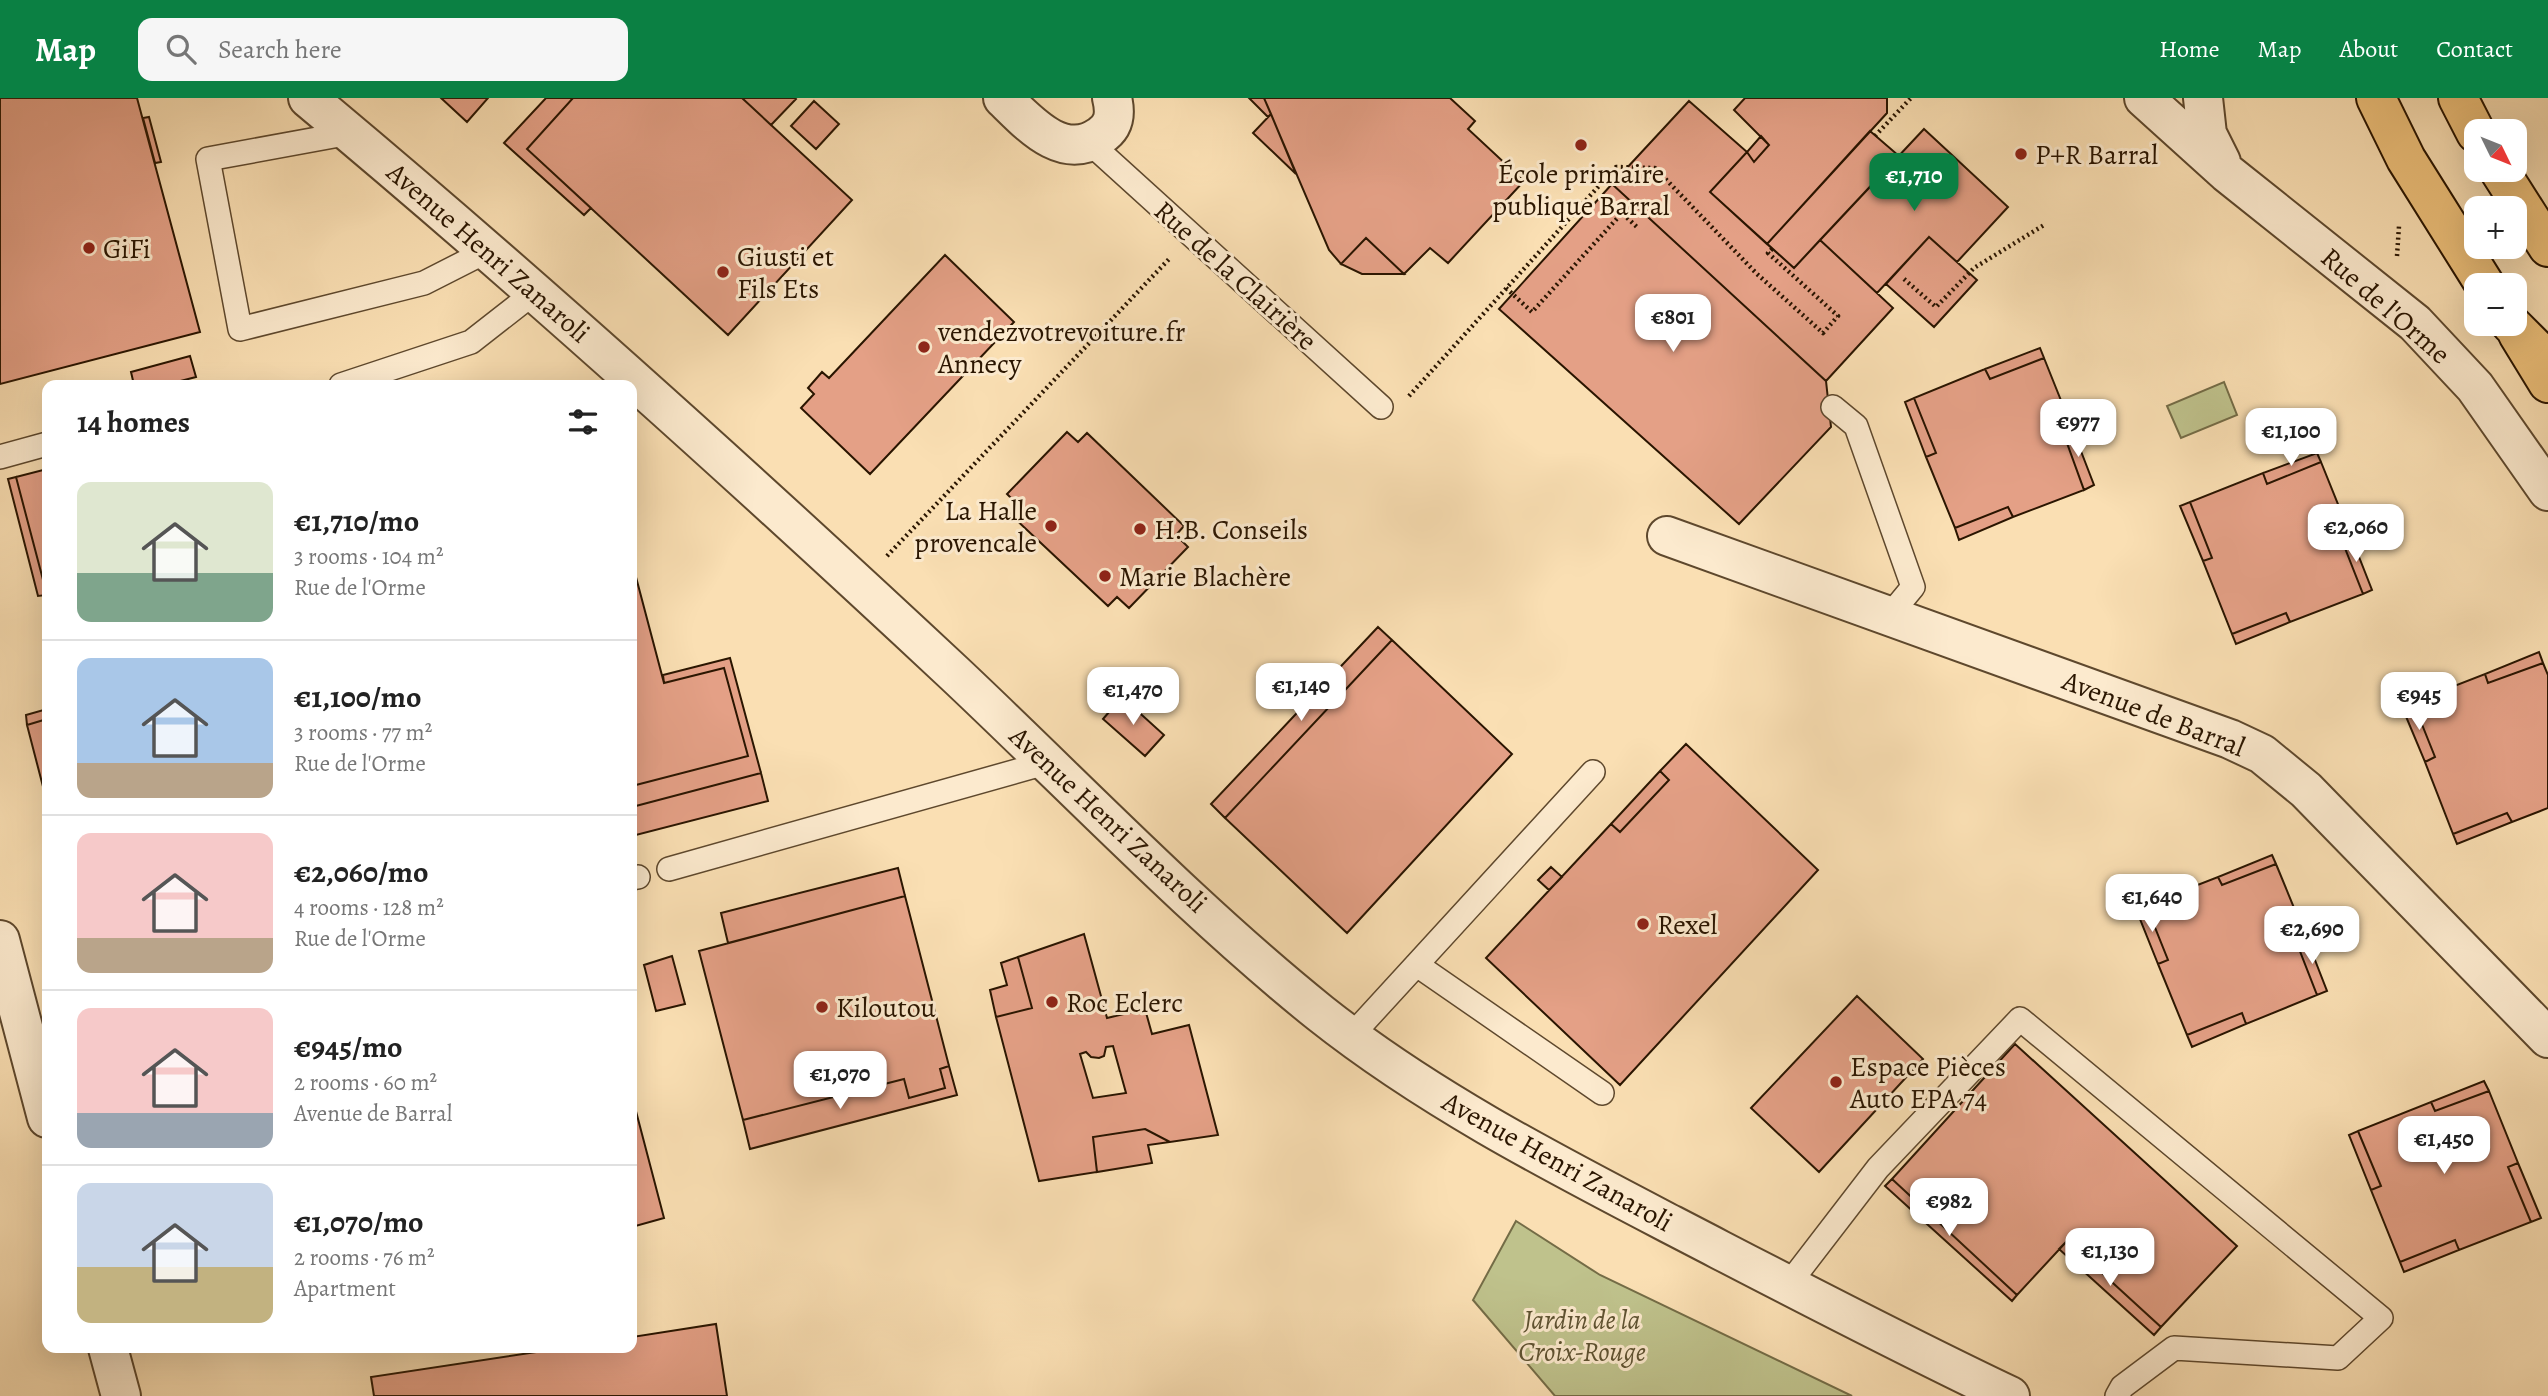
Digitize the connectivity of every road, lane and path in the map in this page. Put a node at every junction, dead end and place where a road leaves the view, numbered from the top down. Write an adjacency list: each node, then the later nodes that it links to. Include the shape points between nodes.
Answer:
1 (308, 98): 10 (street, Avenue Henri Zanaroli)
2 (1003, 98): 12 (street, via 1053,141)
3 (1112, 98): 12 (street, via 1113,121 1107,132)
4 (1911, 98): 11 (path)
5 (2144, 98): 14 (street, Rue de l'Orme)
6 (2203, 98): 14 (street, Rue de l'Orme, via 2207,134)
7 (2376, 98): 13 (main road)
8 (2458, 98): 9 (main road)
9 (2469, 119)
10 (351, 133): 21 (street, Avenue Henri Zanaroli); 21 (lane, via 208,159 240,329 424,283)
11 (1875, 136)
12 (1090, 143): 18 (lane, Rue de la Clairière)
13 (2406, 159): 22 (path, via 2396,253); 23 (main road)
14 (2227, 173): 38 (street, Rue de l'Orme, via 2415,323 2475,387)
15 (2507, 182): 19 (main road)
16 (2044, 225): 24 (path, via 1974,268 1936,307)
17 (1638, 228): 25 (path, via 1622,213 1532,312)
18 (1192, 235): 34 (lane, Rue de la Clairière); 40 (path)
19 (2548, 247)
20 (1772, 249): 25 (path, via 1768,253 1838,316 1823,334 1757,274 1655,168 1616,167)
21 (489, 250): 26 (street, Avenue Henri Zanaroli)
22 (2399, 265)
23 (2477, 273)
24 (1904, 279)
25 (1506, 289): 34 (path)
26 (535, 292): 30 (lane, via 471,342); 31 (street, Avenue Henri Zanaroli)
27 (2519, 336): 33 (main road)
28 (2523, 336): 29 (main road)
29 (2548, 360)
30 (356, 380)
31 (635, 380)
32 (637, 381): 40 (street, Avenue Henri Zanaroli)
33 (2548, 383)
34 (1390, 407)
35 (1833, 407): 41 (lane, via 1856,426 1913,587)
36 (42, 445): 37 (lane)
37 (0, 457)
38 (2548, 491)
39 (1667, 536): 41 (street, Avenue de Barral)
40 (860, 585): 42 (street, Avenue Henri Zanaroli)
41 (1889, 615): 48 (street, Avenue de Barral, via 2262,754 2306,790)
42 (1049, 762): 44 (lane); 47 (street, Avenue Henri Zanaroli, via 1181,889)
43 (1593, 772): 46 (lane)
44 (669, 869)
45 (0, 940): 49 (street)
46 (1417, 965): 47 (lane); 51 (lane)
47 (1352, 1035): 52 (street, Avenue Henri Zanaroli, via 1426,1087 1564,1169)
48 (2548, 1038)
49 (38, 1043): 50 (street)
50 (42, 1076)
51 (1602, 1093)
52 (1788, 1285): 55 (street, Avenue Henri Zanaroli); 56 (lane, via 1878,1168 2020,1018 2381,1318 2338,1358 2174,1348 2122,1387)
53 (109, 1353): 54 (street)
54 (121, 1396)
55 (2010, 1396)
56 (2117, 1396)

